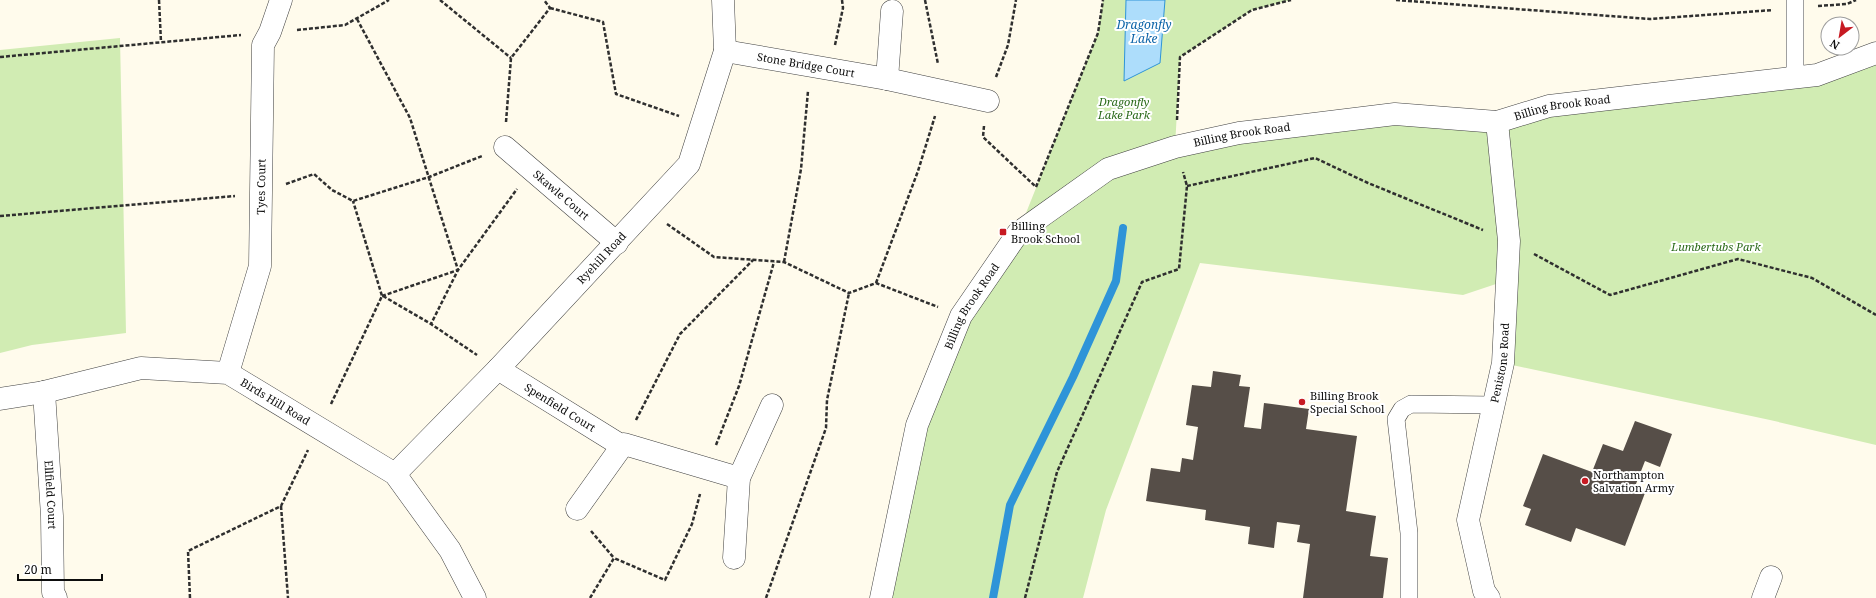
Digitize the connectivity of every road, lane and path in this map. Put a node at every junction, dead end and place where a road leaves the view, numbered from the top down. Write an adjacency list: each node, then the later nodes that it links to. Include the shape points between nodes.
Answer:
1 (159, 0): 18 (path)
2 (281, 0): 17 (street, Tyes Court)
3 (389, 0): 16 (path)
4 (440, 0): 22 (path)
5 (544, 0): 14 (path)
6 (723, 0): 19 (street, Ryehill Road)
7 (842, 0): 23 (path, via 842,8)
8 (925, 0): 26 (path, via 934,37)
9 (1103, 0): 35 (path, via 1098,33)
10 (1291, 0): 31 (path, via 1252,10 1180,57)
11 (1396, 0): 13 (path, via 1650,19)
12 (1856, 0): 13 (path, via 1847,4)
13 (1795, 4): 24 (lane)
14 (550, 8): 22 (path); 29 (path, via 603,22 616,94)
15 (892, 11): 25 (street)
16 (357, 19): 17 (path, via 345,26); 33 (path, via 410,118)
17 (270, 32): 18 (path); 34 (street, Tyes Court, via 263,45)
18 (161, 42): 21 (path)
19 (725, 50): 23 (street, Stone Bridge Court); 29 (street, Ryehill Road)
20 (1876, 53): 24 (street, Billing Brook Road, via 1817,75)
21 (0, 57)
22 (511, 58): 30 (path)
23 (820, 67): 25 (street, Stone Bridge Court); 40 (path)
24 (1795, 77): 28 (street, Billing Brook Road, via 1548,106)
25 (887, 79): 26 (street, Stone Bridge Court)
26 (942, 91): 27 (street, Stone Bridge Court); 42 (path, via 918,171)
27 (988, 101)
28 (1497, 122): 31 (street, Billing Brook Road, via 1395,114 1239,133); 51 (street, Penistone Road, via 1509,241 1503,363)
29 (702, 124): 36 (street, Ryehill Road, via 689,164)
30 (505, 147): 32 (street, Skawle Court); 33 (path)
31 (1175, 147): 44 (street, Billing Brook Road, via 1108,169 1018,233); 65 (path, via 1187,186 1179,269 1142,282 1057,472)
32 (531, 170): 38 (street, Skawle Court); 41 (path)
33 (429, 176): 34 (path, via 353,201 332,190 314,174); 41 (path)
34 (261, 194): 37 (path); 47 (street, Tyes Court, via 260,266)
35 (1034, 194)
36 (647, 210): 38 (street, Ryehill Road); 39 (path, via 714,257)
37 (0, 216)
38 (616, 243): 46 (street, Ryehill Road)
39 (754, 260): 40 (path); 52 (path, via 680,334)
40 (784, 262): 43 (path)
41 (458, 270): 45 (path); 45 (path, via 382,296)
42 (876, 283): 43 (path); 44 (path)
43 (849, 293): 63 (path, via 827,400 826,428)
44 (961, 316): 64 (street, Billing Brook Road, via 917,425)
45 (431, 324): 46 (path)
46 (498, 369): 52 (street, Spenfield Court); 53 (street, Ryehill Road)
47 (228, 373): 48 (street, Birds Hill Road, via 142,368); 53 (street, Birds Hill Road)
48 (44, 392): 49 (street, Birds Hill Road); 60 (street, Ellfield Court, via 52,516 53,592)
49 (0, 400)
50 (772, 405): 54 (street)
51 (1493, 405): 66 (lane, via 1411,404 1402,409 1396,419 1409,533); 67 (street, Penistone Road, via 1468,520 1484,591)
52 (623, 445): 54 (street, Spenfield Court); 56 (street)
53 (395, 474): 62 (street, Birds Hill Road, via 450,550)
54 (739, 478): 58 (street)
55 (281, 506): 61 (path)
56 (577, 509): 57 (path, via 597,539)
57 (614, 558)
58 (734, 558)
59 (1771, 577): 68 (street)
60 (56, 598)
61 (288, 598)
62 (475, 598)
63 (766, 598)
64 (881, 598)
65 (1025, 598)
66 (1409, 598)
67 (1490, 598)
68 (1763, 598)

